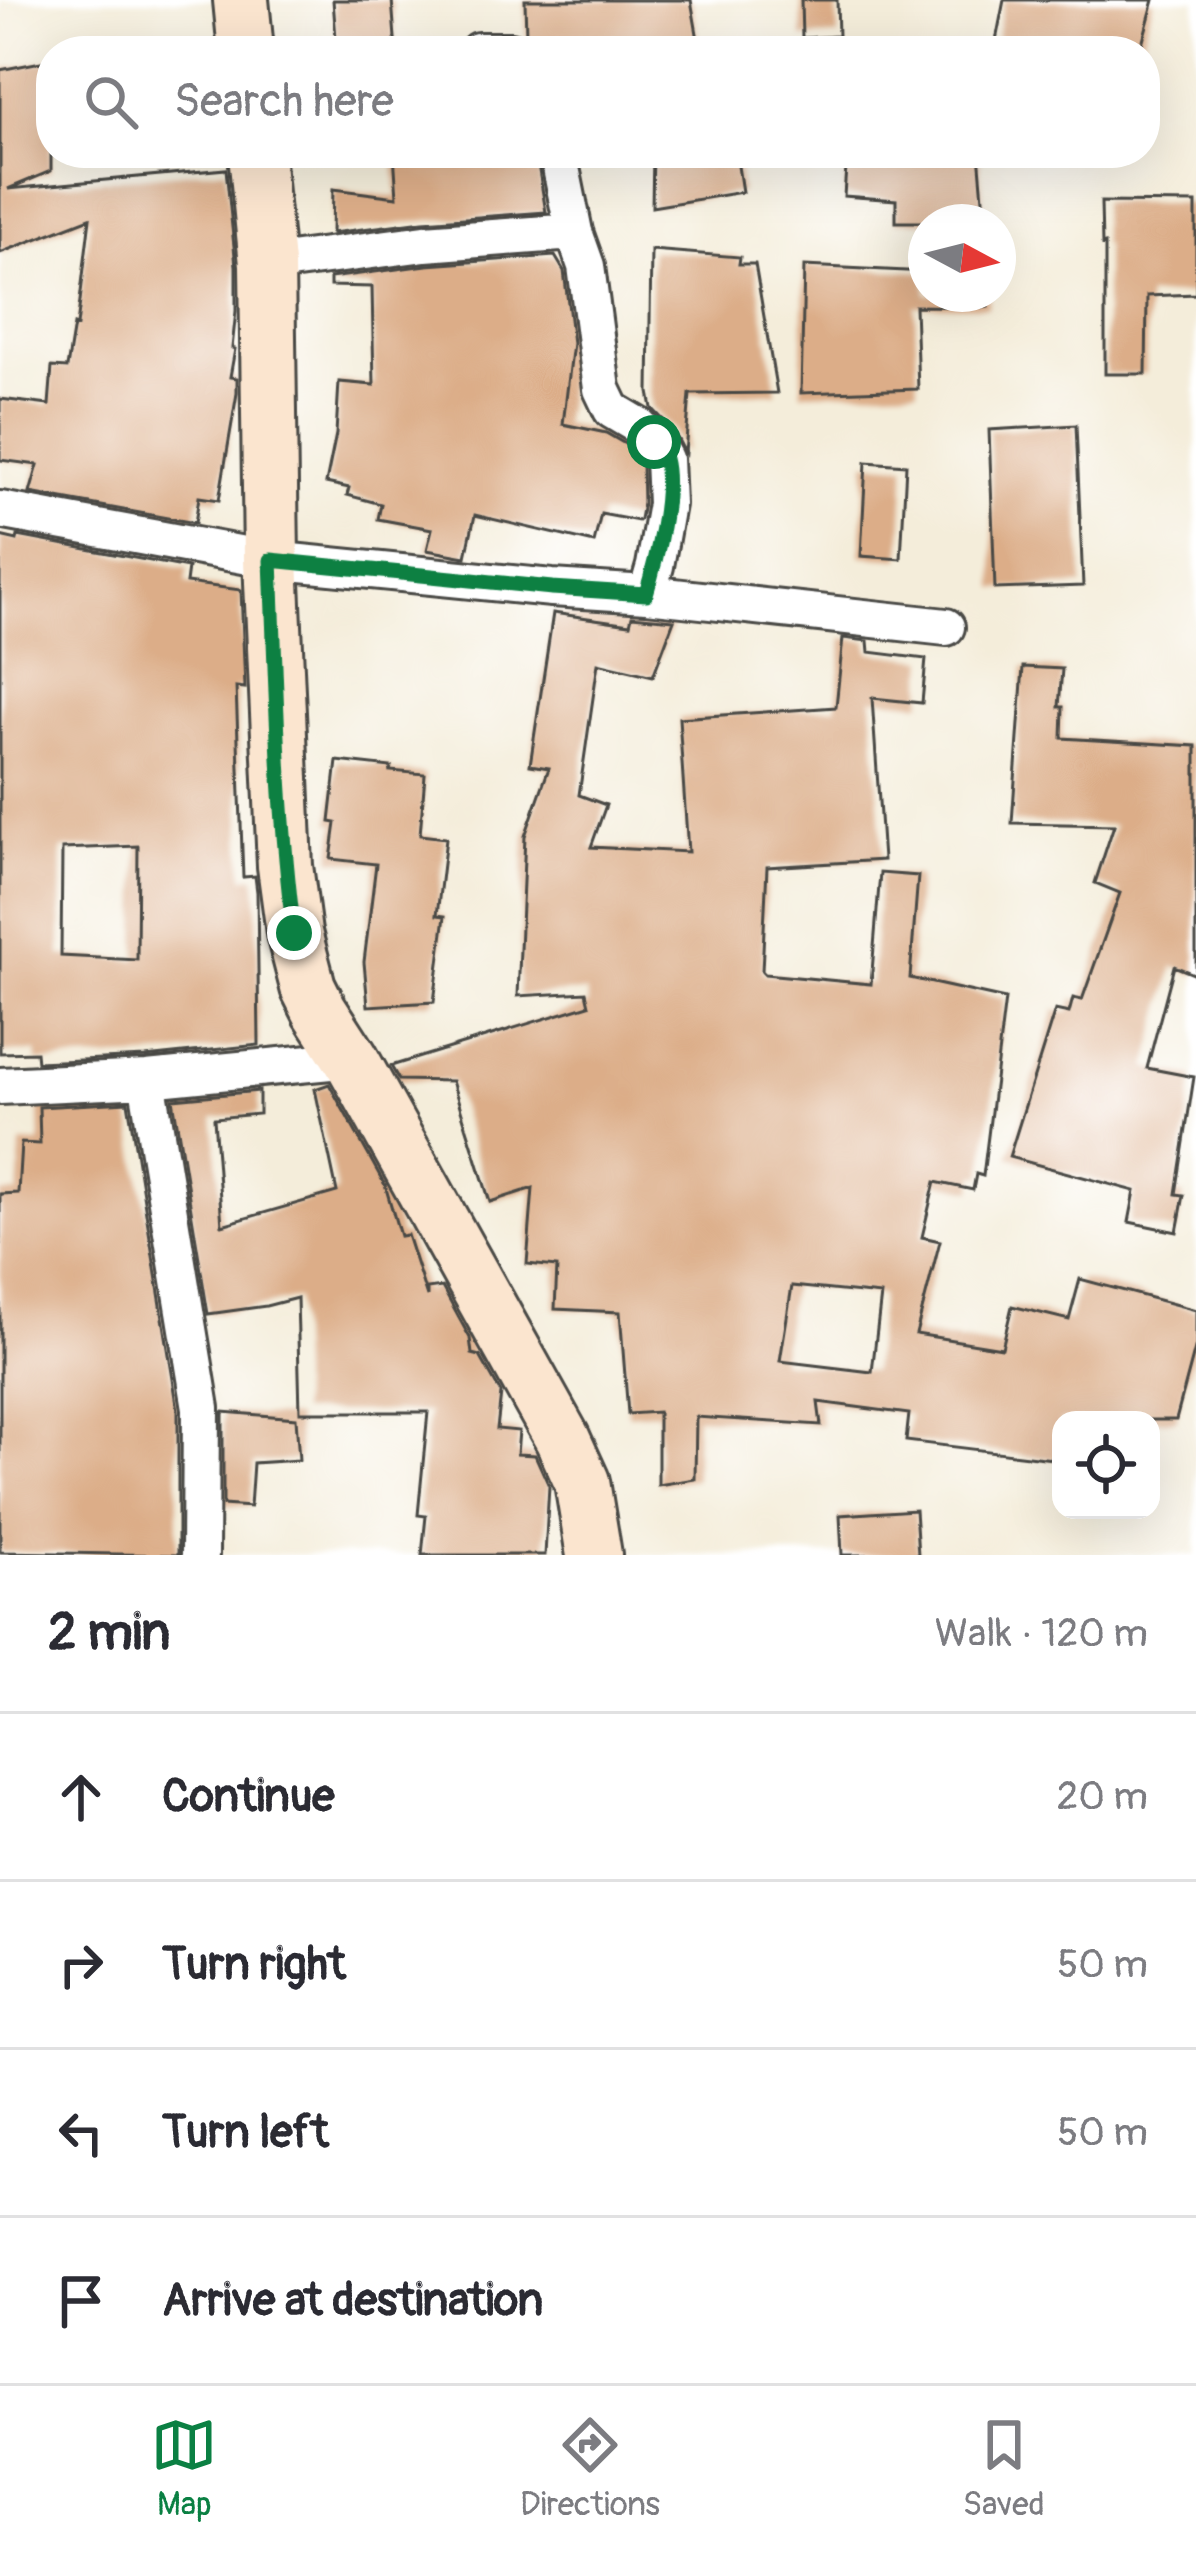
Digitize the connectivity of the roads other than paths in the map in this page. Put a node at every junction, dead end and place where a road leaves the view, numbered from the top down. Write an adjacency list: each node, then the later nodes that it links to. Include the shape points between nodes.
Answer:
1 (241, 0): 2 (street)
2 (245, 36)
3 (257, 168): 6 (street)
4 (561, 168): 5 (street)
5 (574, 232): 6 (street); 9 (street, via 602,389 612,410 639,426 664,459 665,504)
6 (267, 265): 8 (street)
7 (0, 510): 8 (street)
8 (271, 560): 9 (street); 11 (street, via 294,933 308,987)
9 (646, 594): 10 (street)
10 (946, 628)
11 (352, 1059): 12 (street); 15 (street, via 562,1438 582,1482)
12 (147, 1079): 13 (street); 14 (street, via 202,1408)
13 (0, 1086)
14 (200, 1555)
15 (594, 1555)

